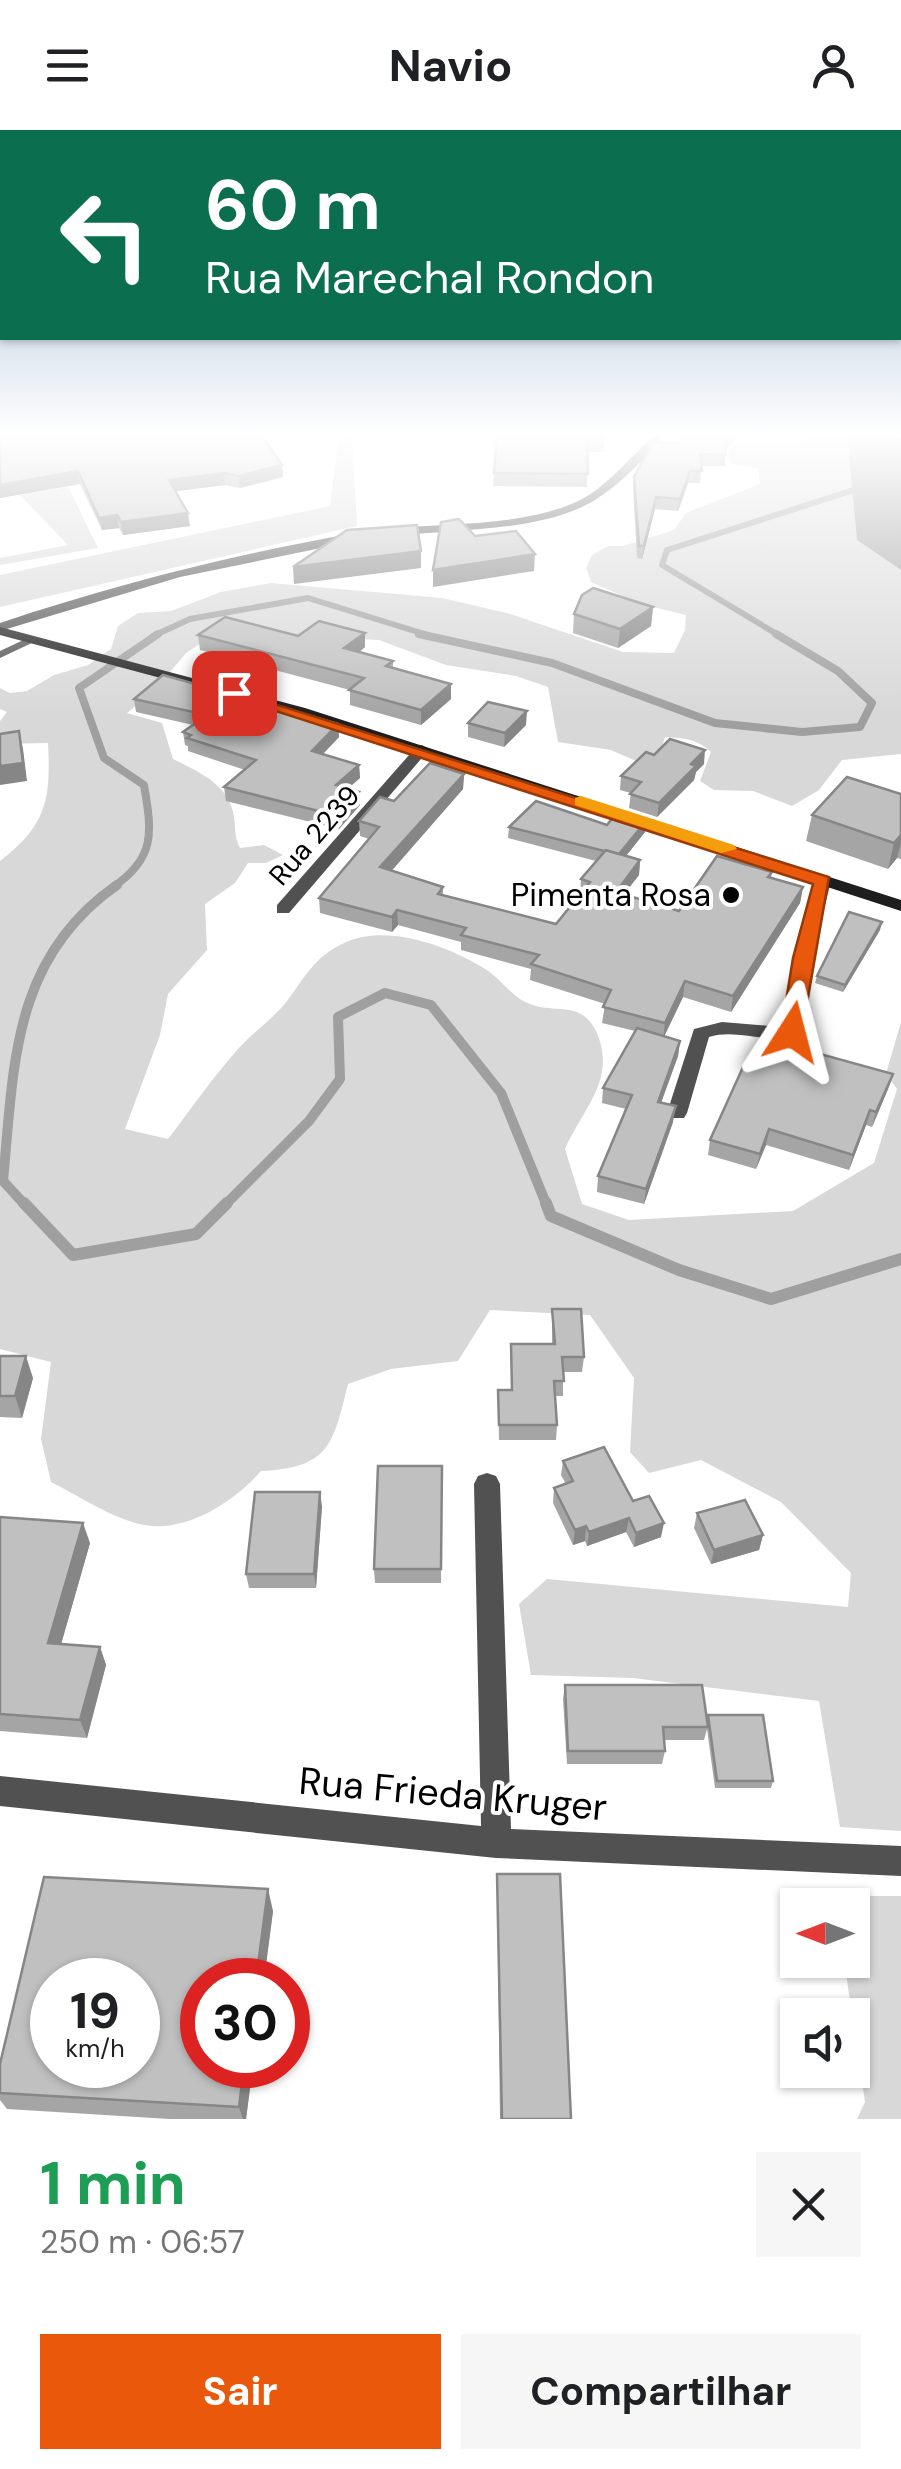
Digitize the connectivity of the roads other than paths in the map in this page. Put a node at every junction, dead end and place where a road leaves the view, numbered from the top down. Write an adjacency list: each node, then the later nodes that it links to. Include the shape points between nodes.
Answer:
1 (412, 529): 2 (street, via 283,548)
2 (0, 629): 3 (main road)
3 (32, 639): 4 (lane); 5 (main road)
4 (0, 656)
5 (422, 749): 6 (main road); 8 (street, Rua 2239)
6 (823, 881): 7 (main road); 9 (street, via 792,1032 701,1033)
7 (901, 906)
8 (282, 908)
9 (677, 1113)
10 (487, 1484): 12 (street)
11 (0, 1792): 12 (street, Rua Frieda Kruger)
12 (496, 1842): 13 (street, Rua Frieda Kruger)
13 (901, 1861)

